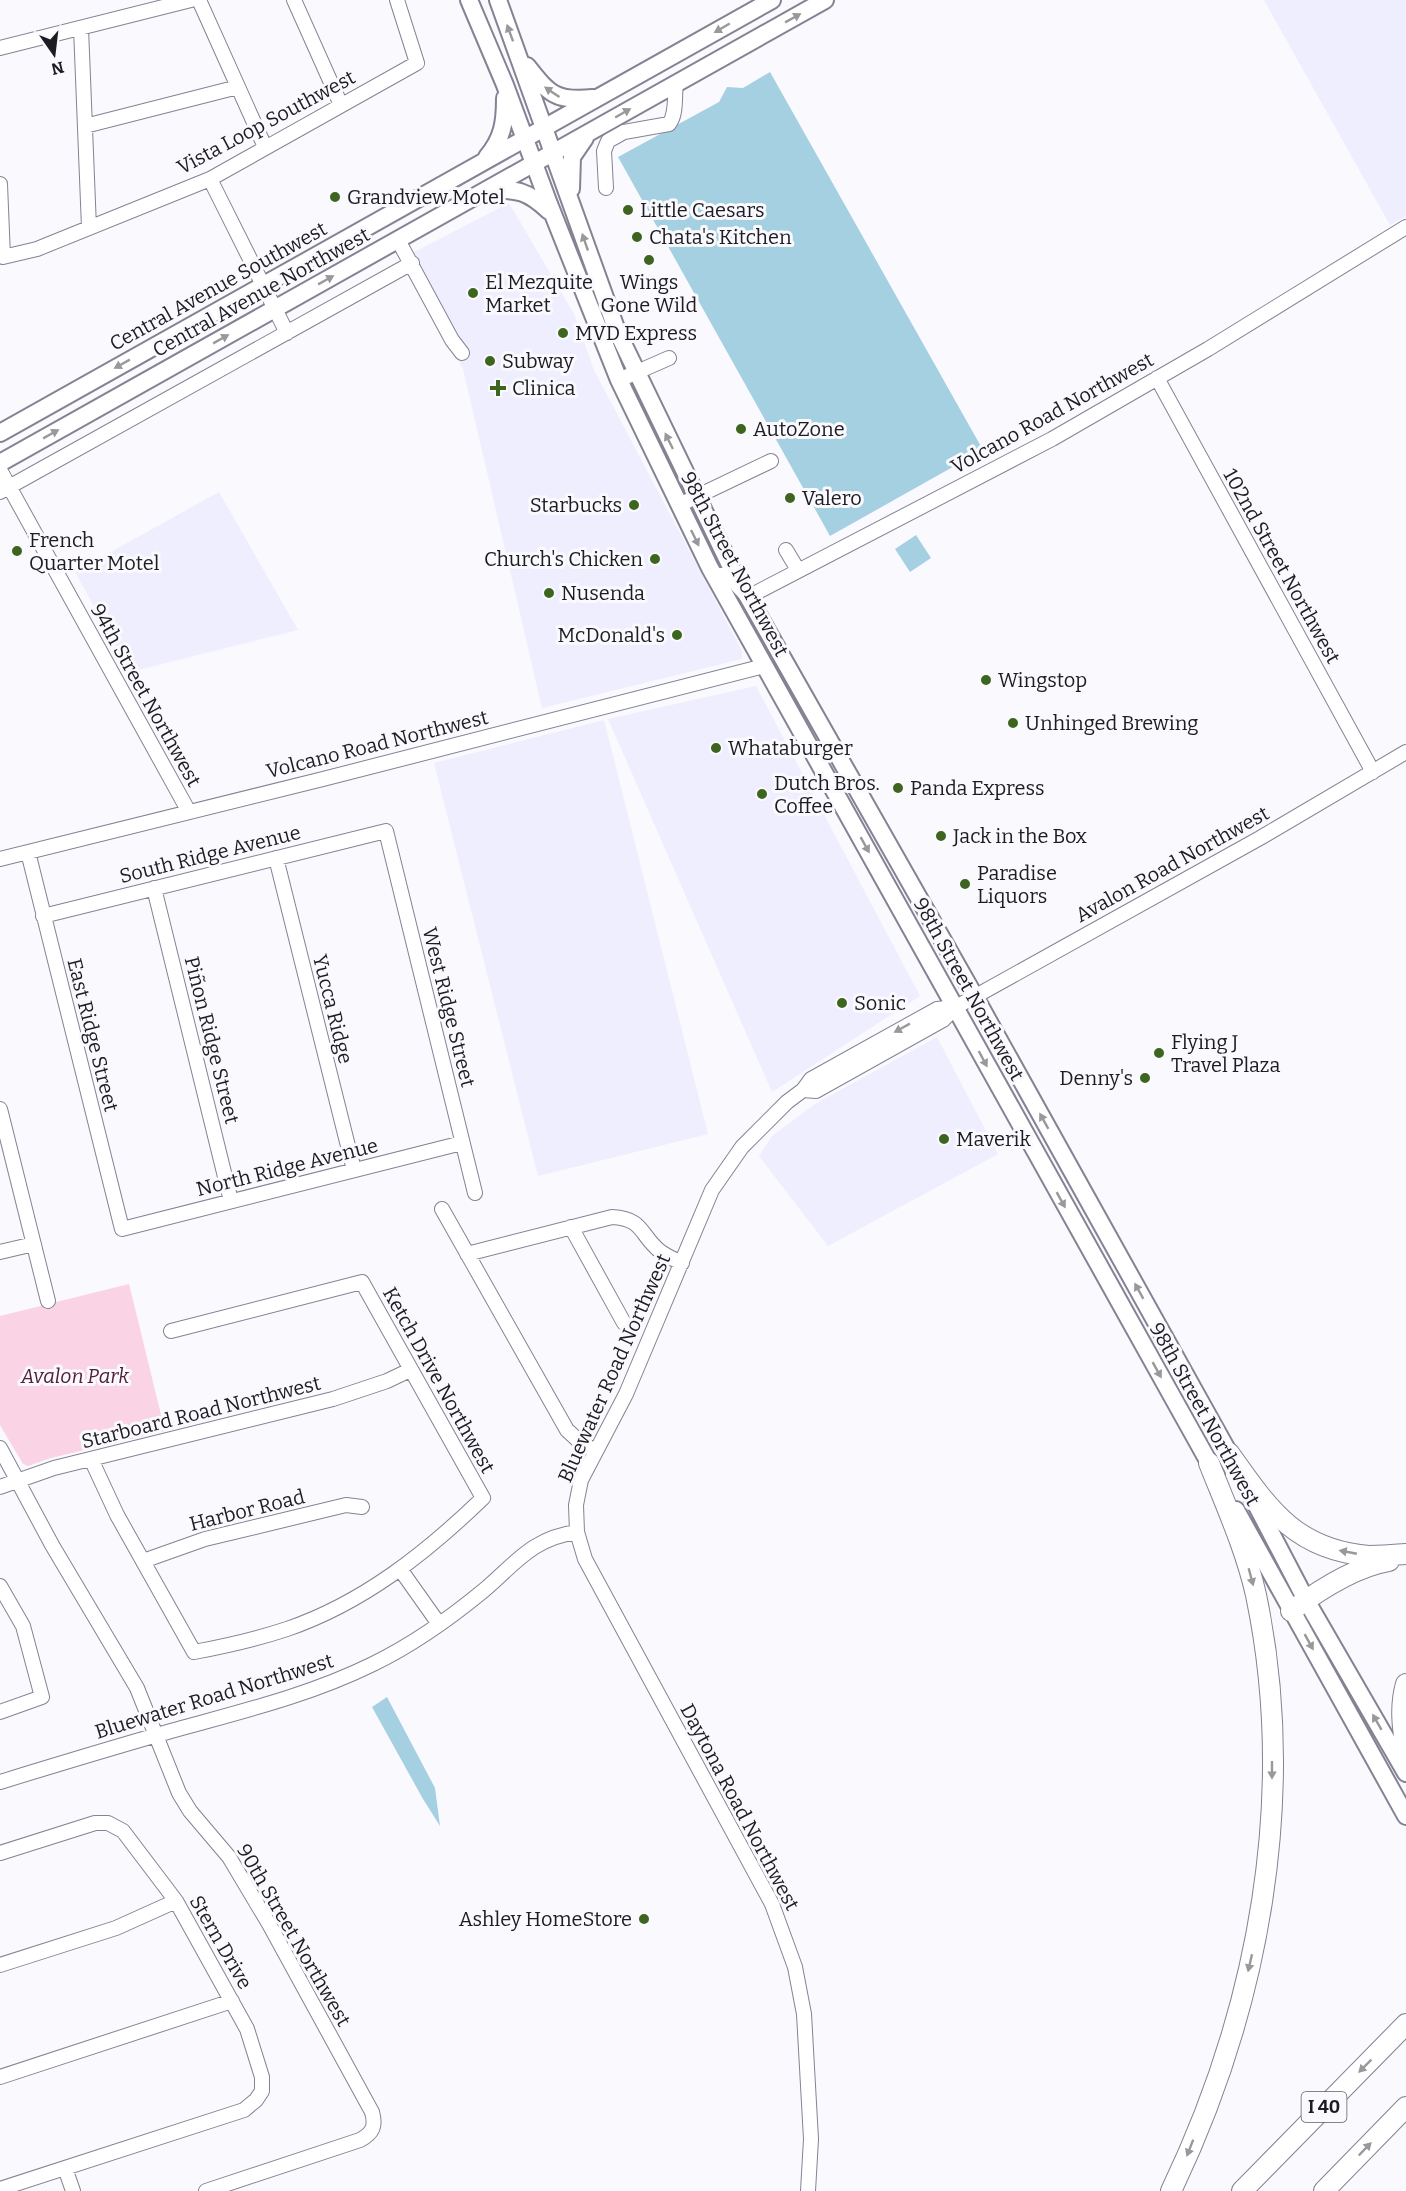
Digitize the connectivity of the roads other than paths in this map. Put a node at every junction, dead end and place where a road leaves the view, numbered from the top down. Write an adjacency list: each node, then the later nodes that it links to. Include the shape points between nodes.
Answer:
1 (191, 0): 9 (street)
2 (199, 0): 14 (street)
3 (294, 0): 16 (street)
4 (397, 0): 16 (street, Vista Loop Southwest, via 417,63)
5 (469, 0): 13 (main road, 98th Street Northwest)
6 (498, 0): 11 (main road, 98th Street Northwest, one-way to 6)
7 (771, 0): 15 (main road, Central Avenue Southwest, one-way to 15)
8 (825, 0): 12 (main road, Central Avenue Northwest, one-way to 8)
9 (81, 28): 10 (street); 17 (street)
10 (0, 48)
11 (518, 55): 15 (main road, one-way to 11, via 567,99 554,95); 18 (main road, 98th Street Northwest)
12 (676, 84): 19 (main road, Central Avenue Northwest, one-way to 12); 27 (street, via 675,113 669,124 624,132 608,141 604,151)
13 (505, 85): 20 (main road, 98th Street Northwest); 23 (main road, via 504,126 496,146)
14 (238, 87): 17 (street); 21 (street)
15 (600, 97): 18 (main road, Central Avenue Southwest)
16 (341, 105): 21 (street, Vista Loop Southwest)
17 (85, 126): 32 (street)
18 (544, 127): 20 (main road, Central Avenue Southwest); 22 (main road, 98th Street Northwest)
19 (590, 133): 22 (main road, Central Avenue Northwest); 29 (main road, via 572,157)
20 (525, 138): 23 (main road, Central Avenue Southwest); 24 (main road, 98th Street Northwest)
21 (265, 147): 25 (street, Vista Loop Southwest)
22 (554, 153): 24 (main road, Central Avenue Northwest); 29 (main road, 98th Street Northwest)
23 (484, 160): 35 (main road, Central Avenue Southwest)
24 (534, 163): 28 (main road, Central Avenue Northwest); 30 (main road, 98th Street Northwest)
25 (210, 179): 32 (street, Vista Loop Southwest); 35 (street)
26 (0, 184): 32 (street, Vista Loop Southwest, via 3,257)
27 (606, 188)
28 (489, 189): 30 (main road, via 516,190 534,197); 33 (main road, Central Avenue Northwest)
29 (572, 205): 40 (main road, 98th Street Northwest, one-way to 29)
30 (554, 216): 42 (main road, 98th Street Northwest)
31 (1406, 227): 41 (street, Volcano Road Northwest)
32 (89, 228)
33 (398, 240): 34 (street); 36 (main road, Central Avenue Northwest, one-way to 33)
34 (412, 263): 37 (street); 38 (street)
35 (263, 285): 36 (street); 43 (main road, Central Avenue Southwest, one-way to 43)
36 (275, 309): 37 (street); 45 (main road, Central Avenue Northwest, one-way to 36)
37 (287, 333): 47 (street)
38 (462, 353)
39 (669, 358): 40 (street)
40 (636, 373): 42 (street); 48 (main road, 98th Street Northwest, one-way to 40)
41 (1157, 378): 51 (street, Volcano Road Northwest, via 1052,439); 58 (street, 102nd Street Northwest)
42 (619, 380): 49 (main road, 98th Street Northwest)
43 (0, 433)
44 (771, 461): 48 (street)
45 (0, 463)
46 (0, 470): 47 (street, 94th Street Northwest)
47 (5, 489): 59 (street, 94th Street Northwest)
48 (696, 496): 49 (street); 53 (main road, 98th Street Northwest)
49 (679, 505): 52 (main road, 98th Street Northwest, one-way to 52)
50 (786, 550): 51 (street)
51 (798, 570): 53 (street, Volcano Road Northwest)
52 (720, 575): 53 (street); 54 (main road, via 750,617); 55 (main road, 98th Street Northwest)
53 (748, 597): 54 (main road, 98th Street Northwest)
54 (767, 632): 56 (main road, 98th Street Northwest)
55 (764, 666): 56 (main road, via 775,664 802,708); 59 (street, Volcano Road Northwest); 67 (main road, 98th Street Northwest, one-way to 67)
56 (818, 718): 66 (main road, 98th Street Northwest)
57 (1406, 752): 58 (street, Avalon Road Northwest)
58 (1372, 772): 66 (street, Avalon Road Northwest)
59 (189, 812): 61 (street, Volcano Road Northwest)
60 (386, 831): 62 (street, South Ridge Avenue); 69 (street, West Ridge Street)
61 (28, 852): 63 (street, Volcano Road Northwest); 65 (street, East Ridge Street)
62 (276, 858): 64 (street, South Ridge Avenue); 70 (street, Yucca Ridge)
63 (0, 859)
64 (154, 888): 65 (street, South Ridge Avenue); 72 (street, Piñon Ridge Street)
65 (43, 916): 75 (street, East Ridge Street)
66 (975, 997): 67 (street, Avalon Road Northwest); 86 (main road, 98th Street Northwest, one-way to 66)
67 (956, 1007): 79 (street, Bluewater Road Northwest, via 937,1009 811,1079 742,1147 712,1190); 88 (main road, 98th Street Northwest, one-way to 88)
68 (0, 1109): 76 (street)
69 (462, 1143): 70 (street, North Ridge Avenue); 71 (street, West Ridge Street)
70 (354, 1170): 72 (street, North Ridge Avenue)
71 (475, 1193)
72 (231, 1201): 75 (street, North Ridge Avenue)
73 (442, 1209): 78 (street)
74 (571, 1227): 78 (street); 79 (street, via 612,1217 626,1218 638,1224 661,1252); 81 (street)
75 (122, 1228)
76 (34, 1244): 77 (street); 80 (street)
77 (0, 1252)
78 (467, 1254): 85 (street, via 567,1430)
79 (682, 1263): 85 (street, Bluewater Road Northwest, via 626,1394)
80 (48, 1301)
81 (624, 1323)
82 (171, 1331): 83 (street, Ketch Drive Northwest, via 362,1282)
83 (410, 1370): 87 (street, Starboard Road Northwest, via 333,1399); 95 (street, Ketch Drive Northwest, via 483,1497 445,1535)
84 (0, 1448): 89 (street, 90th Street Northwest)
85 (595, 1451): 92 (street, Bluewater Road Northwest, via 581,1480 576,1505)
86 (1229, 1453): 93 (highway, one-way to 86, via 1347,1552 1300,1535 1270,1509); 97 (main road, 98th Street Northwest)
87 (91, 1459): 89 (street, Starboard Road Northwest); 94 (street)
88 (1209, 1463): 97 (main road, 98th Street Northwest); 118 (highway, one-way to 118, via 1248,1568 1263,1637 1272,1724 1270,1824 1258,1932 1236,2025 1186,2161)
89 (18, 1481): 90 (street, Starboard Road Northwest); 101 (street, 90th Street Northwest, via 137,1688)
90 (0, 1487)
91 (362, 1507): 94 (street, Harbor Road, via 346,1505 216,1537)
92 (577, 1532): 98 (street, Bluewater Road Northwest, via 547,1539 528,1550); 117 (street, Daytona Road Northwest, via 585,1559 772,1904 795,1967 804,2014 811,2139)
93 (1406, 1556): 97 (highway, via 1369,1566)
94 (143, 1561): 95 (street, via 194,1652 289,1628 366,1592)
95 (400, 1569): 98 (street)
96 (2, 1593): 100 (street, via 23,1626 42,1697)
97 (1299, 1605): 103 (main road, 98th Street Northwest, one-way to 97); 105 (main road, 98th Street Northwest, one-way to 105)
98 (439, 1624): 101 (street, Bluewater Road Northwest, via 375,1663 323,1686)
99 (1406, 1684): 102 (highway, via 1402,1724)
100 (0, 1712)
101 (156, 1735): 104 (street, Bluewater Road Northwest); 116 (street, 90th Street Northwest, via 179,1793 229,1857 269,1924 375,2124 360,2140)
102 (1406, 1748)
103 (1406, 1773)
104 (0, 1782)
105 (1406, 1816)
106 (0, 1853): 107 (street, Stern Drive, via 95,1823 108,1823 123,1831)
107 (176, 1901): 108 (street, via 116,1928); 109 (street, Stern Drive)
108 (0, 1965)
109 (232, 2001): 111 (street); 113 (street, Stern Drive, via 247,2029 262,2077 262,2091 256,2100 244,2110)
110 (1406, 2024): 119 (highway, I 40, one-way to 119)
111 (0, 2077)
112 (1406, 2107): 120 (highway, one-way to 112)
113 (65, 2168): 114 (street); 115 (street)
114 (0, 2188)
115 (73, 2191)
116 (206, 2191)
117 (808, 2191)
118 (1171, 2191)
119 (1242, 2191)
120 (1324, 2191)

